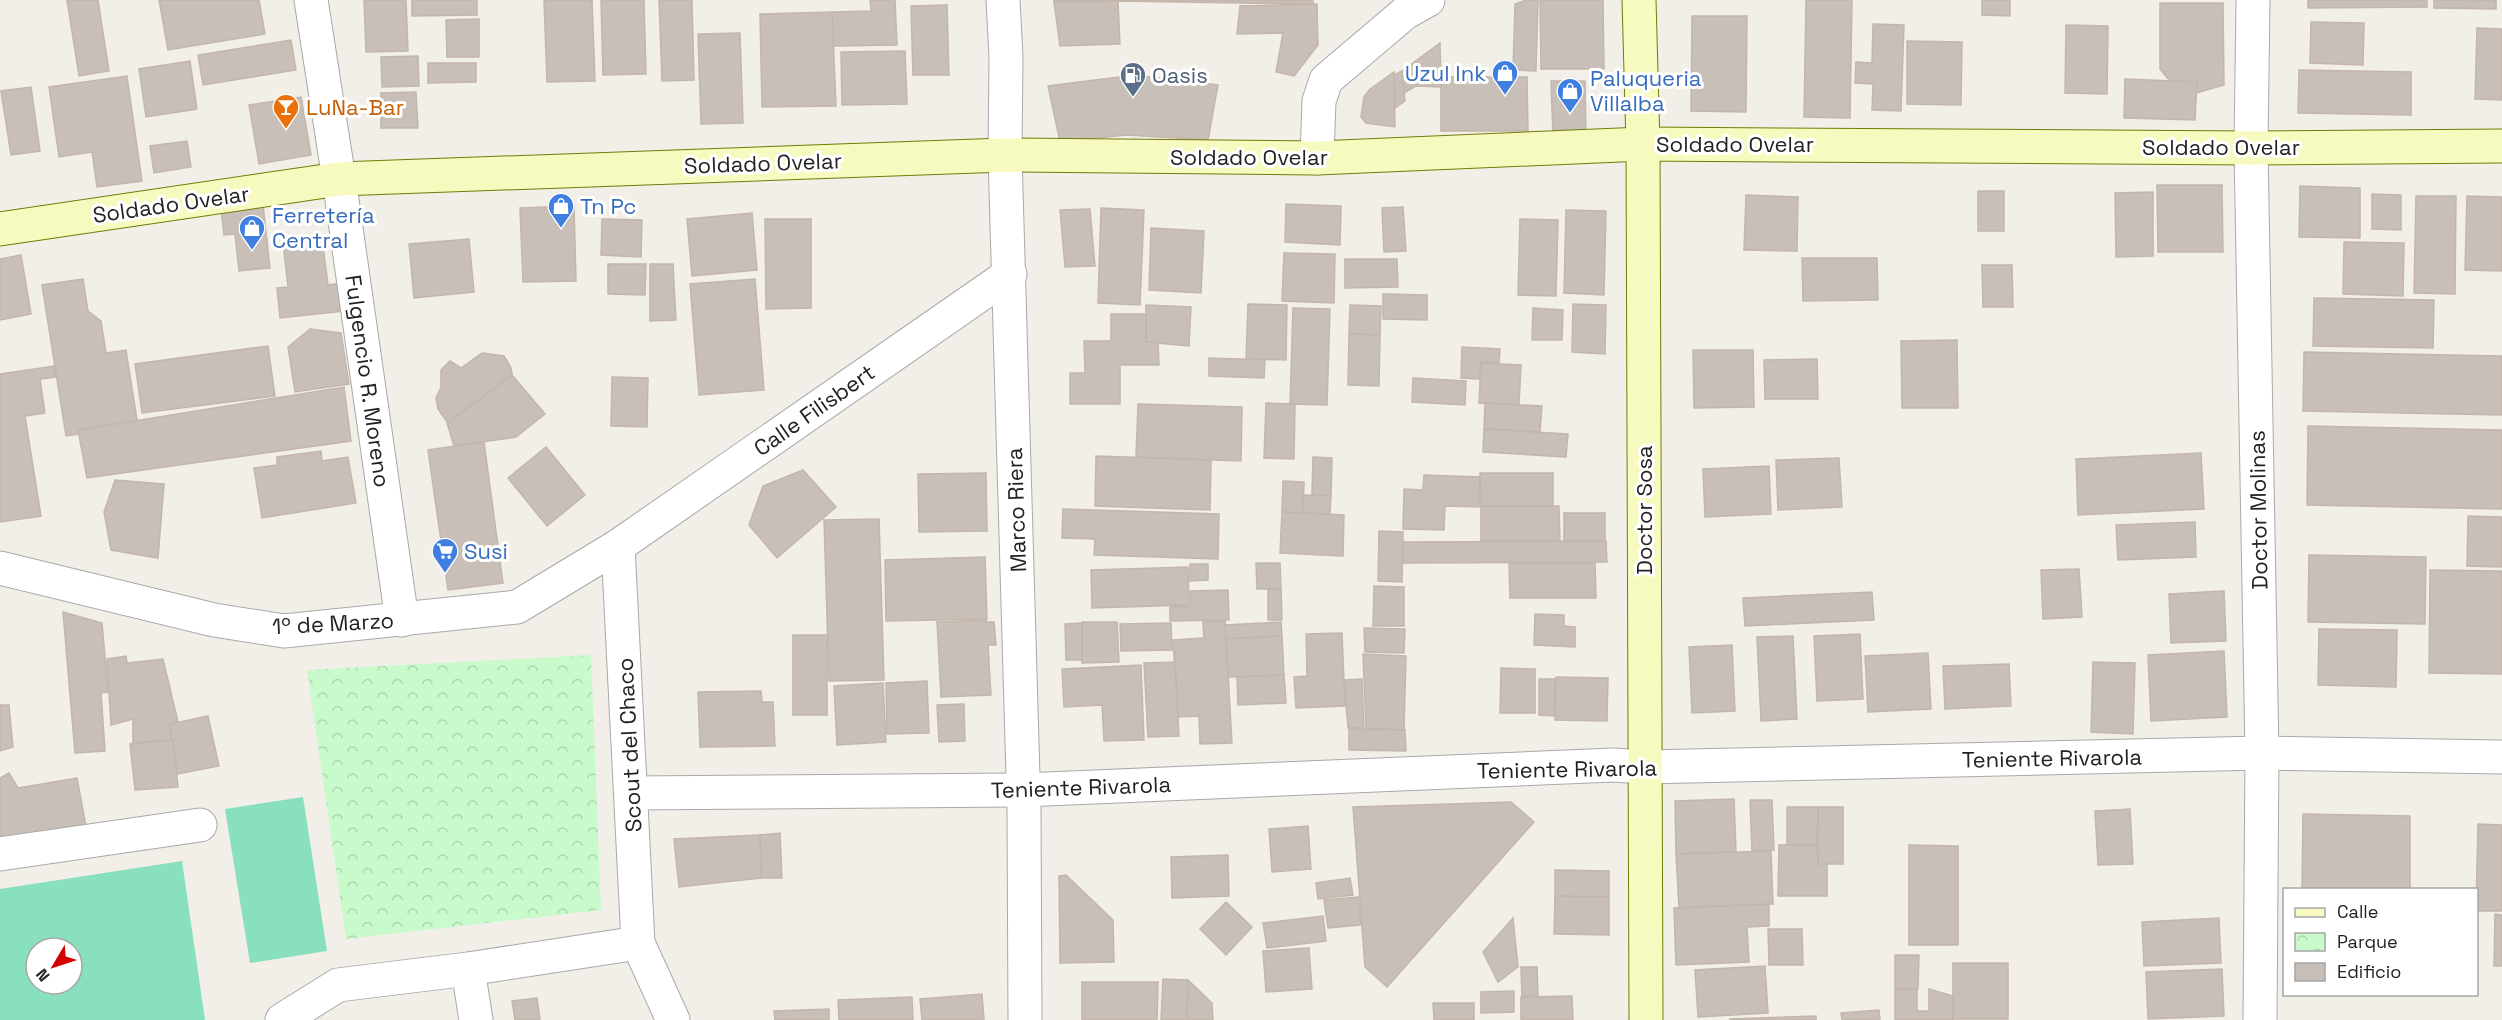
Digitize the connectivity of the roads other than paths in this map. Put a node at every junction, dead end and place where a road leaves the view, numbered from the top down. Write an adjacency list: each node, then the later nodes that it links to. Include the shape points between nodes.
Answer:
1 (311, 0): 11 (street, Fulgencio R. Moreno)
2 (1003, 0): 9 (street, Marco Riera)
3 (1428, 0): 10 (street, via 1405,14 1326,80 1319,101)
4 (1639, 0): 6 (main road, Doctor Sosa)
5 (2253, 0): 8 (street, Doctor Molinas)
6 (1643, 144): 8 (main road, Soldado Ovelar); 10 (main road, Soldado Ovelar); 19 (main road, Doctor Sosa)
7 (2502, 146): 8 (main road, Soldado Ovelar)
8 (2251, 148): 17 (street, Doctor Molinas)
9 (1005, 155): 10 (main road, Soldado Ovelar); 11 (main road, Soldado Ovelar); 13 (street, Marco Riera)
10 (1317, 158)
11 (339, 179): 12 (main road, Soldado Ovelar); 16 (street, Fulgencio R. Moreno)
12 (0, 229)
13 (1010, 274): 14 (street, Calle Filisbert); 20 (street, Marco Riera)
14 (618, 546): 16 (street, 1º de Marzo, via 517,607); 21 (street, Scout del Chaco)
15 (0, 568): 16 (street, 1º de Marzo, via 214,620 284,631)
16 (402, 620)
17 (2262, 753): 18 (street, Teniente Rivarola); 19 (street, Teniente Rivarola); 31 (street, Doctor Molinas)
18 (2502, 757)
19 (1645, 767): 20 (street, Teniente Rivarola, via 1613,765); 30 (main road, Doctor Sosa)
20 (1023, 790): 21 (street, Teniente Rivarola); 29 (street, Marco Riera)
21 (632, 793): 24 (street, Scout del Chaco)
22 (200, 825): 23 (street)
23 (0, 854)
24 (638, 944): 25 (street); 28 (street)
25 (468, 969): 26 (street, via 338,985); 27 (street)
26 (282, 1020)
27 (476, 1020)
28 (673, 1020)
29 (1025, 1020)
30 (1646, 1020)
31 (2260, 1020)

